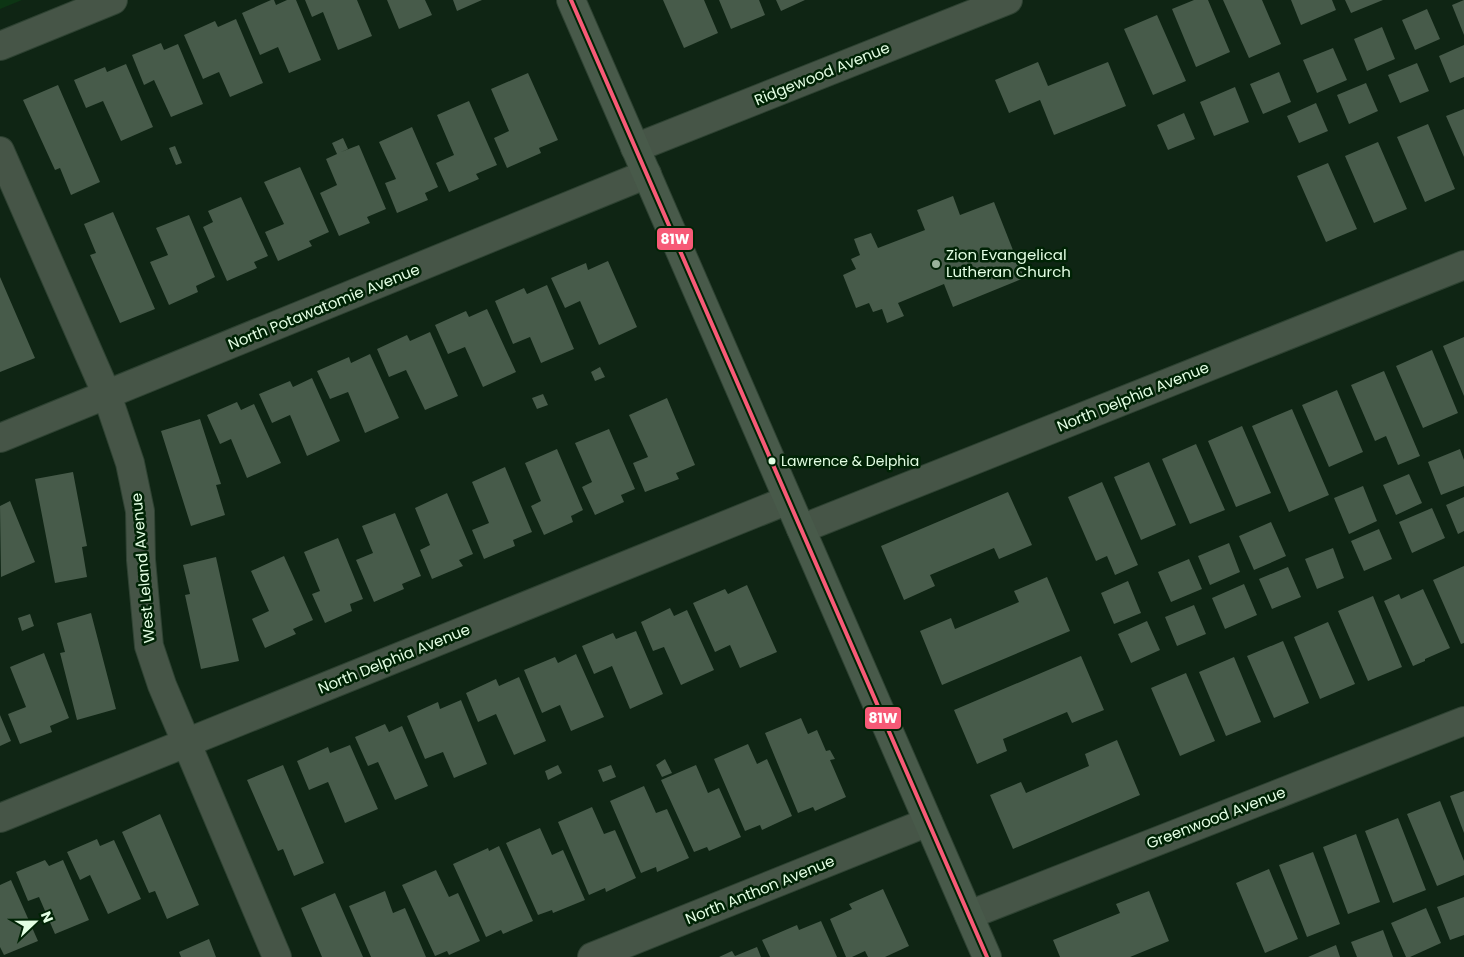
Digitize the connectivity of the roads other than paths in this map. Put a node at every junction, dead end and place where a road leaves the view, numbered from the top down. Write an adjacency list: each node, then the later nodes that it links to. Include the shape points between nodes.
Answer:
1 (113, 0): 4 (street)
2 (571, 0): 5 (main road)
3 (1008, 0): 5 (street, Ridgewood Avenue)
4 (0, 46)
5 (635, 148): 7 (main road)
6 (0, 151): 9 (street, West Leland Avenue)
7 (647, 174): 9 (street, North Potawatomie Avenue); 11 (main road)
8 (1464, 265): 12 (street, North Delphia Avenue)
9 (107, 395): 10 (street, North Potawatomie Avenue); 14 (street, West Leland Avenue, via 130,463 140,511 141,568 149,646)
10 (0, 438)
11 (788, 500): 12 (main road); 14 (street, North Delphia Avenue)
12 (801, 529): 16 (main road)
13 (1464, 721): 17 (street, Greenwood Avenue)
14 (186, 743): 15 (street, North Delphia Avenue); 18 (street, West Leland Avenue)
15 (0, 818)
16 (928, 822): 17 (main road); 19 (street, North Anthon Avenue)
17 (969, 915): 20 (main road)
18 (277, 957)
19 (592, 957)
20 (987, 957)

